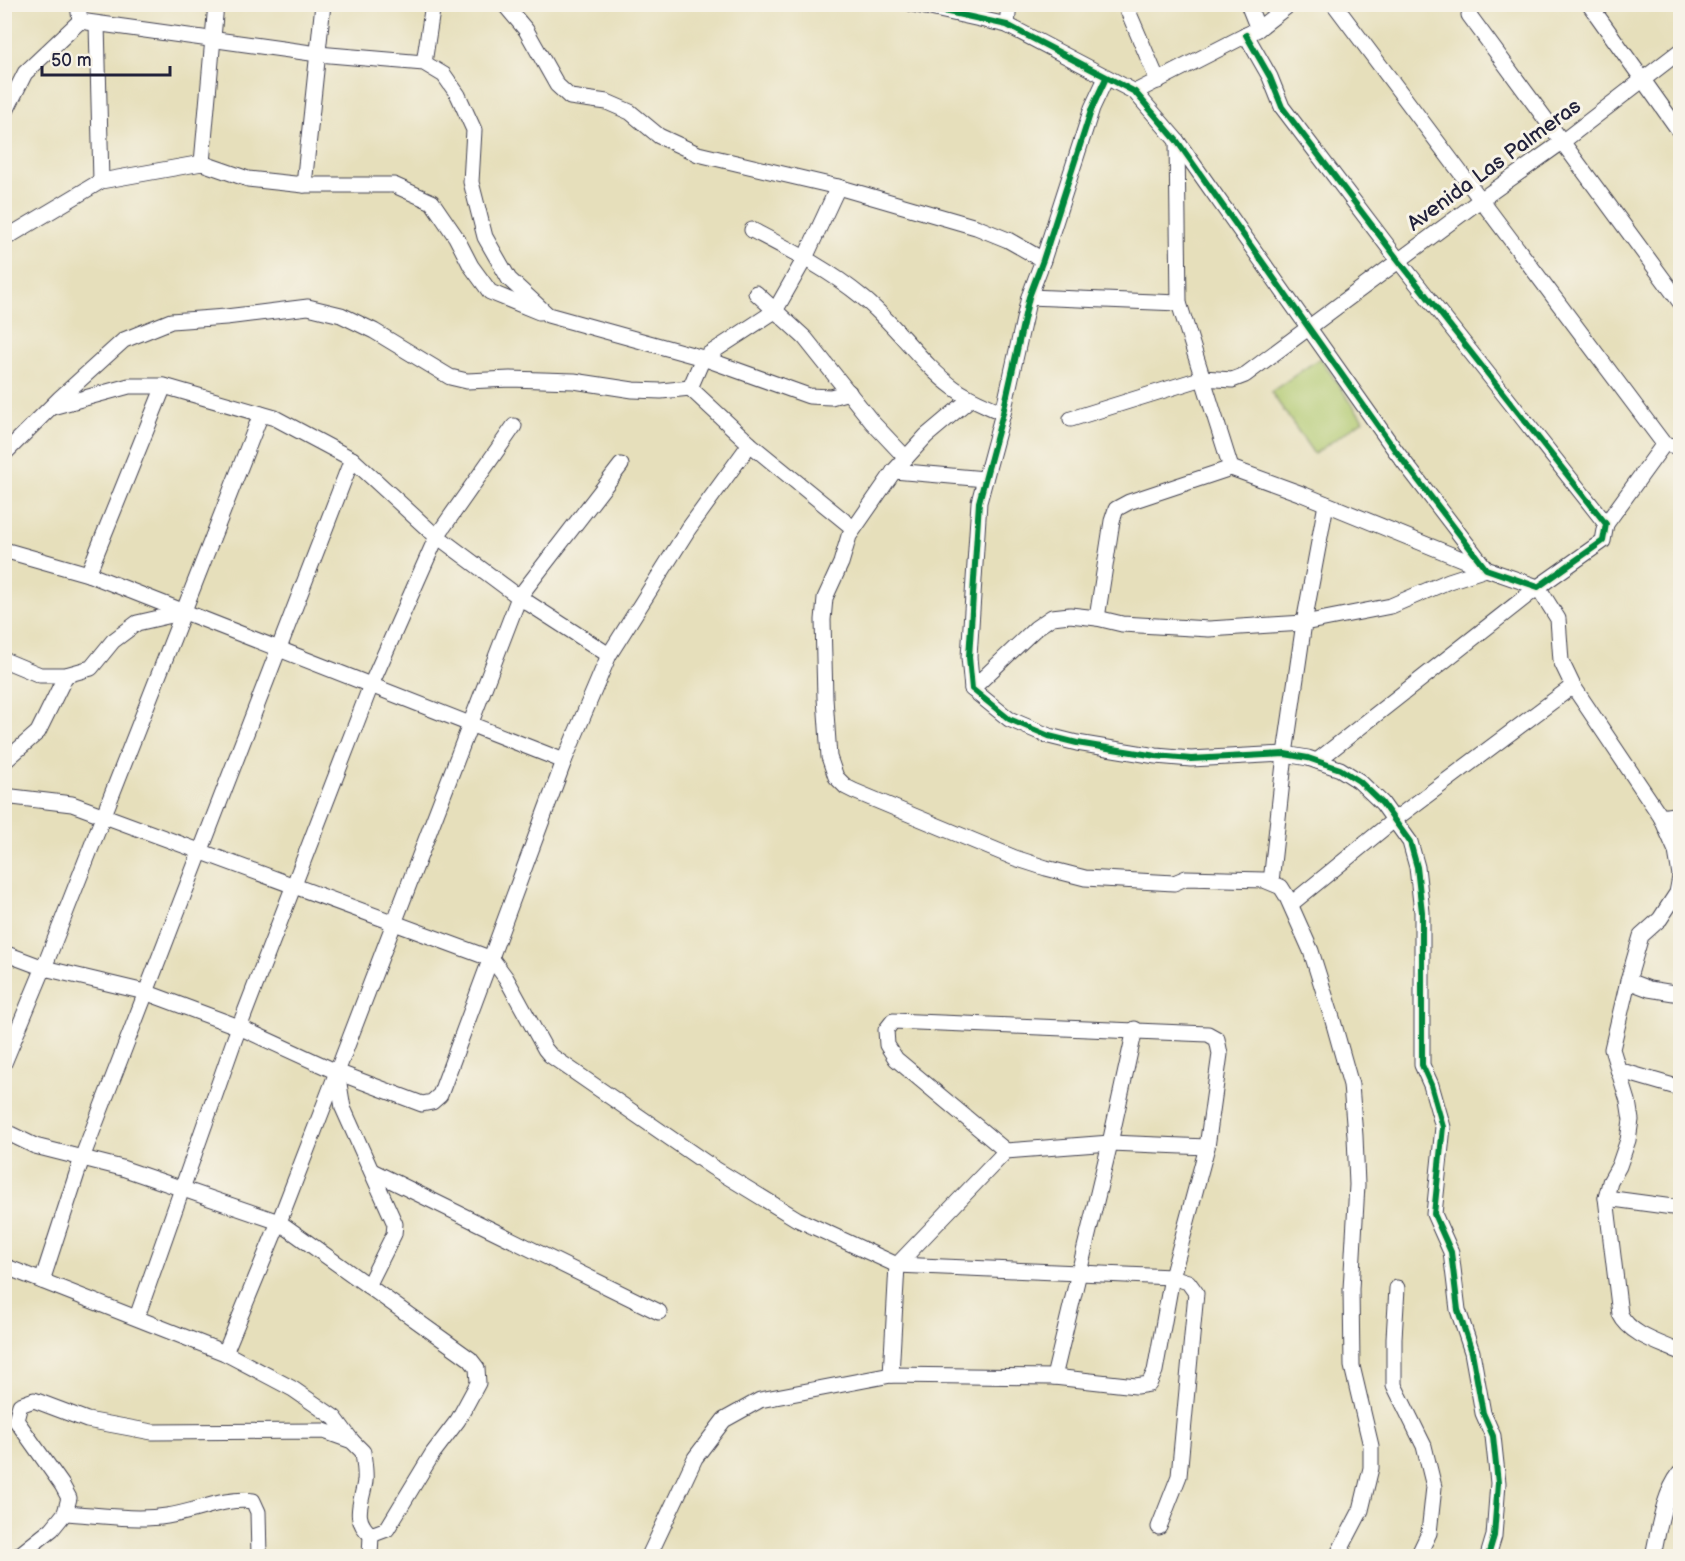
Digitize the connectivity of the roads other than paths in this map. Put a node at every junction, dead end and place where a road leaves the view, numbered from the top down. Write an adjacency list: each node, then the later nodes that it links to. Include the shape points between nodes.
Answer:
1 (78, 4): 14 (street)
2 (216, 4): 18 (street)
3 (323, 4): 20 (street)
4 (434, 4): 21 (street)
5 (504, 4): 33 (street, via 526,30 557,85 570,97 607,102 630,112 659,136 698,154)
6 (912, 4): 16 (street)
7 (1009, 4): 16 (street)
8 (1125, 4): 24 (street)
9 (1248, 4): 17 (street)
10 (1290, 4): 17 (street)
11 (1334, 4): 34 (street)
12 (1589, 4): 23 (street)
13 (1469, 15): 29 (street)
14 (80, 21): 15 (street); 26 (street, via 25,73)
15 (97, 24): 18 (street); 31 (street)
16 (1007, 25): 22 (street)
17 (1252, 32): 24 (street); 39 (street, via 1282,106)
18 (214, 40): 20 (street); 30 (street)
19 (1680, 51): 23 (street, Avenida Las Palmeras)
20 (318, 54): 21 (street); 32 (street)
21 (424, 63): 45 (street, via 444,75 474,130 471,182 484,237 509,279)
22 (1106, 78): 25 (street); 38 (street, via 1092,108)
23 (1642, 80): 27 (street); 29 (street, Avenida Las Palmeras)
24 (1158, 81): 25 (street)
25 (1135, 92): 28 (street)
26 (4, 115)
27 (1680, 132)
28 (1177, 141): 43 (street); 46 (street)
29 (1562, 142): 34 (street, Avenida Las Palmeras); 42 (street)
30 (202, 163): 31 (street); 32 (street, via 248,178)
31 (101, 181): 36 (street)
32 (304, 185): 45 (street, via 394,185 432,202 490,292)
33 (838, 187): 37 (street); 38 (street, via 976,227)
34 (1479, 201): 39 (street, Avenida Las Palmeras); 59 (street)
35 (752, 230): 37 (street)
36 (4, 239)
37 (805, 258): 44 (street); 52 (street, via 864,298 945,382)
38 (1043, 260): 41 (street)
39 (1398, 261): 46 (street, Avenida Las Palmeras); 69 (street)
40 (756, 293): 44 (street)
41 (1029, 297): 43 (street); 54 (street)
42 (1680, 302)
43 (1179, 303): 48 (street)
44 (775, 310): 47 (street); 51 (street, via 805,338)
45 (548, 315): 47 (street)
46 (1309, 328): 48 (street, Avenida Las Palmeras, via 1245,375 1232,380); 73 (street)
47 (703, 358): 50 (street); 51 (street, via 808,396 831,397)
48 (1203, 378): 56 (street, Avenida Las Palmeras); 65 (street)
49 (164, 386): 53 (street, via 129,386); 55 (street); 74 (street)
50 (690, 388): 53 (street, via 661,391 574,381 467,381 450,377 341,315 308,307 171,321 124,340); 58 (street)
51 (849, 392): 62 (street)
52 (970, 399): 54 (street); 62 (street)
53 (52, 407): 61 (street)
54 (1003, 412): 67 (street)
55 (261, 414): 63 (street); 77 (street)
56 (1071, 419)
57 (514, 426): 71 (street)
58 (750, 444): 70 (street); 81 (street, via 689,528)
59 (1664, 444): 60 (street); 69 (street)
60 (1680, 447)
61 (4, 453)
62 (906, 458): 66 (street)
63 (352, 459): 71 (street); 80 (street)
64 (621, 465): 76 (street)
65 (1231, 468): 68 (street); 78 (street, via 1116,509)
66 (894, 471): 67 (street); 70 (street)
67 (985, 479): 86 (street, via 979,502 974,568 969,657)
68 (1326, 504): 73 (street); 79 (street)
69 (1606, 524): 75 (street, via 1603,541)
70 (854, 528): 99 (street, via 825,598 823,620 828,751 836,777 846,787 1015,858 1076,876 1173,883 1186,878)
71 (437, 536): 76 (street); 84 (street)
72 (4, 550): 74 (street)
73 (1486, 569): 75 (street); 79 (street, via 1391,606)
74 (87, 574): 77 (street)
75 (1539, 587): 85 (street, via 1558,619 1561,661); 90 (street)
76 (519, 597): 81 (street); 87 (street)
77 (185, 612): 80 (street); 83 (street, via 137,623 113,641 91,668); 94 (street)
78 (1097, 618): 79 (street, via 1122,624 1209,629); 86 (street, via 1052,616)
79 (1304, 622): 88 (street)
80 (278, 648): 84 (street); 97 (street)
81 (609, 654): 89 (street)
82 (4, 660): 83 (street, via 40,675)
83 (66, 675): 91 (street, via 38,732)
84 (371, 685): 87 (street); 100 (street)
85 (1573, 686): 95 (street); 96 (street)
86 (972, 689): 88 (street, via 1009,719 1077,744 1191,759)
87 (471, 724): 89 (street); 102 (street)
88 (1285, 754): 90 (street); 99 (street)
89 (564, 761): 104 (street)
90 (1317, 761): 96 (street, via 1359,781)
91 (4, 762)
92 (4, 796): 94 (street, via 72,804)
93 (1680, 813): 95 (street)
94 (103, 815): 97 (street); 105 (street)
95 (1661, 817): 98 (street, via 1676,851)
96 (1394, 820): 101 (street); 150 (street, via 1410,842 1422,912 1422,1065 1443,1127 1434,1214 1451,1251 1458,1310 1472,1352 1483,1413 1493,1436 1498,1483 1494,1536)
97 (200, 850): 100 (street); 107 (street)
98 (1680, 876): 106 (street, via 1677,893 1660,920 1641,936)
99 (1270, 882): 101 (street, via 1281,887)
100 (294, 885): 102 (street); 109 (street)
101 (1291, 904): 148 (street, via 1311,951 1351,1085 1355,1136 1352,1366 1371,1446 1371,1468 1361,1510)
102 (395, 922): 104 (street); 113 (street)
103 (4, 953): 105 (street)
104 (492, 959): 113 (street, via 440,1095 432,1102 422,1104); 125 (street, via 550,1055 711,1167 796,1219)
105 (44, 968): 107 (street); 111 (street)
106 (1628, 981): 108 (street); 112 (street, via 1612,1049)
107 (145, 992): 109 (street); 119 (street)
108 (1680, 994)
109 (239, 1027): 113 (street); 121 (street)
110 (1135, 1029): 116 (street); 117 (street, via 1208,1034 1217,1039 1220,1054); 118 (street, via 893,1021 886,1030 887,1045 896,1059)
111 (4, 1063)
112 (1618, 1070): 114 (street); 122 (street, via 1631,1120 1628,1140)
113 (337, 1072): 120 (street, via 343,1108); 124 (street)
114 (1680, 1088)
115 (4, 1131): 119 (street, via 35,1146)
116 (1110, 1143): 117 (street); 118 (street); 127 (street)
117 (1207, 1147): 128 (street)
118 (1006, 1152): 125 (street)
119 (82, 1158): 121 (street); 129 (street)
120 (372, 1171): 130 (street, via 395,1224 394,1234); 132 (street)
121 (182, 1188): 124 (street); 133 (street)
122 (1606, 1198): 123 (street); 134 (street, via 1620,1314 1625,1324 1638,1333)
123 (1680, 1208)
124 (279, 1222): 130 (street); 135 (street)
125 (897, 1265): 127 (street); 136 (street)
126 (4, 1266): 129 (street)
127 (1080, 1273): 128 (street); 137 (street)
128 (1172, 1277): 137 (street, via 1155,1371 1149,1384); 142 (street, via 1188,1282 1196,1293 1179,1476)
129 (42, 1281): 133 (street)
130 (368, 1286): 143 (street, via 470,1359 477,1368 478,1383 387,1529)
131 (1397, 1288): 149 (street, via 1394,1385 1424,1446 1434,1487 1429,1533)
132 (658, 1312)
133 (137, 1317): 135 (street)
134 (1680, 1352)
135 (225, 1353): 139 (street, via 293,1389 335,1418)
136 (891, 1375): 137 (street); 147 (street, via 760,1400 724,1420 695,1458)
137 (1054, 1377)
138 (10, 1414): 139 (street, via 34,1400 87,1420 152,1432 324,1431); 141 (street, via 62,1485 69,1498)
139 (352, 1441): 143 (street, via 363,1452 365,1479 358,1511 362,1527)
140 (1680, 1473): 151 (street, via 1661,1518)
141 (65, 1513): 144 (street); 145 (street, via 150,1518 238,1499 253,1501 258,1512)
142 (1159, 1527)
143 (371, 1534): 146 (street)
144 (18, 1557)
145 (259, 1557)
146 (370, 1557)
147 (649, 1557)
148 (1337, 1557)
149 (1418, 1557)
150 (1488, 1557)
151 (1653, 1557)

